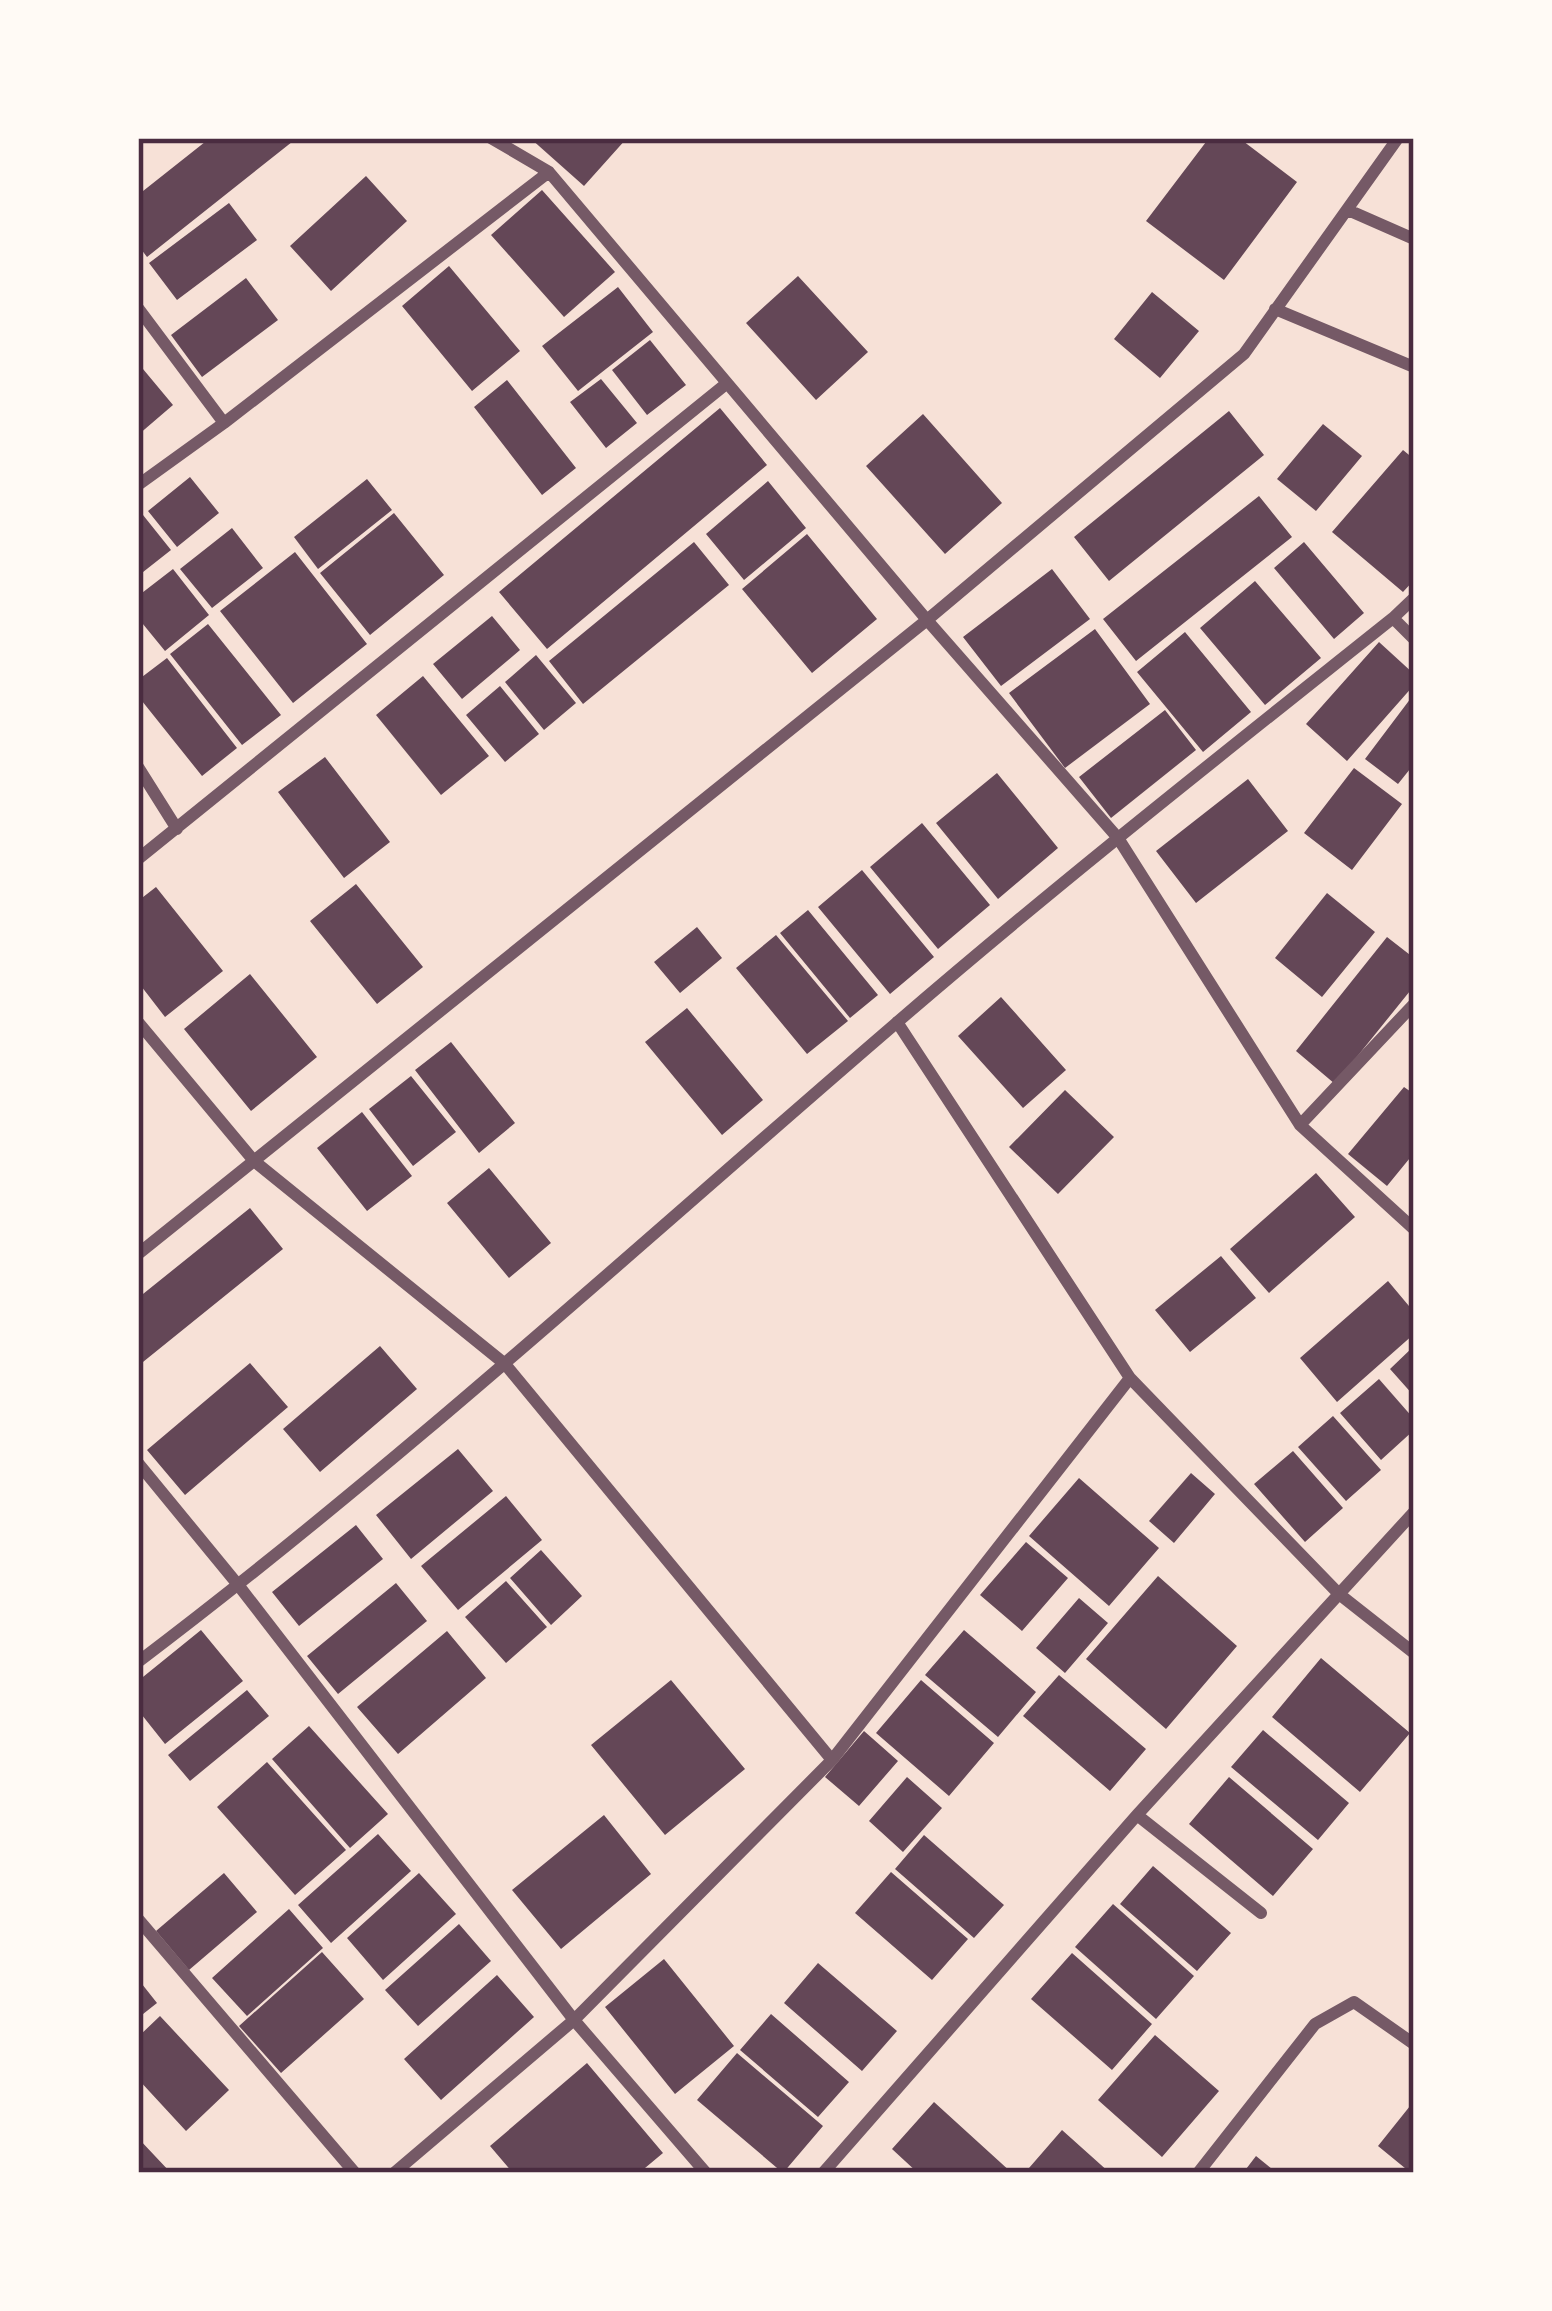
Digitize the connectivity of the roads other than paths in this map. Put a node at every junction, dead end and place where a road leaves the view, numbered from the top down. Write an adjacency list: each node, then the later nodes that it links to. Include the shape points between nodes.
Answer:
1 (490, 138): 3 (street)
2 (1398, 138): 4 (street)
3 (549, 172): 9 (street); 10 (street)
4 (1348, 210): 5 (street); 7 (street)
5 (1414, 238)
6 (138, 308): 10 (street)
7 (1275, 309): 8 (street); 14 (street, via 1244,355)
8 (1414, 367)
9 (726, 384): 14 (street); 17 (street)
10 (224, 423): 11 (street)
11 (138, 485)
12 (1414, 598): 13 (street)
13 (1393, 618): 15 (street); 18 (street)
14 (927, 620): 18 (street); 24 (street)
15 (1414, 639)
16 (138, 767): 17 (street)
17 (177, 829): 19 (street)
18 (1118, 838): 22 (street); 23 (street)
19 (138, 859)
20 (1414, 1004): 23 (street)
21 (138, 1022): 24 (street)
22 (898, 1022): 27 (street); 28 (street)
23 (1300, 1125): 25 (street)
24 (254, 1161): 26 (street); 27 (street)
25 (1414, 1229)
26 (138, 1254)
27 (505, 1364): 31 (street); 35 (street)
28 (1130, 1378): 32 (street); 35 (street)
29 (138, 1463): 31 (street)
30 (1414, 1512): 32 (street)
31 (239, 1586): 34 (street); 39 (street)
32 (1339, 1594): 33 (street); 36 (street)
33 (1414, 1653)
34 (138, 1662)
35 (832, 1760): 39 (street)
36 (1137, 1815): 37 (street); 44 (street)
37 (1261, 1913)
38 (138, 1919): 41 (street)
39 (574, 2020): 42 (street); 43 (street)
40 (1414, 2044): 45 (street, via 1354,2002 1315,2024)
41 (355, 2173)
42 (394, 2173)
43 (706, 2173)
44 (823, 2173)
45 (1198, 2173)

